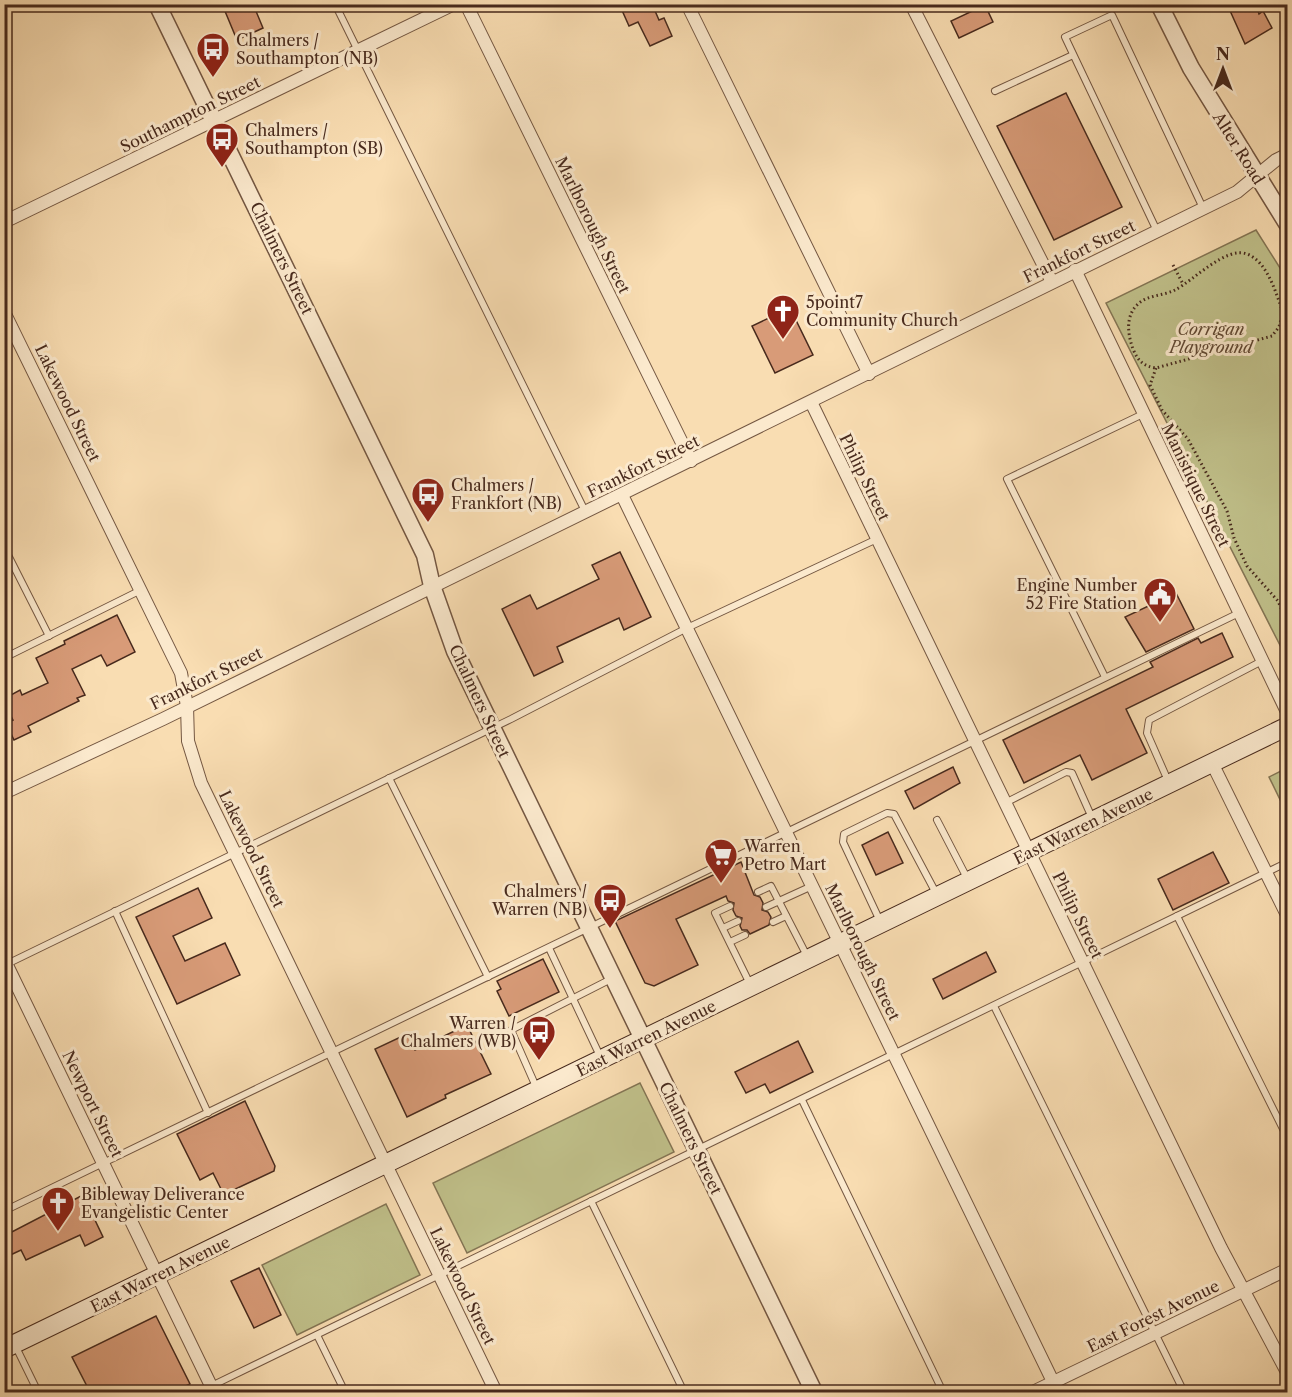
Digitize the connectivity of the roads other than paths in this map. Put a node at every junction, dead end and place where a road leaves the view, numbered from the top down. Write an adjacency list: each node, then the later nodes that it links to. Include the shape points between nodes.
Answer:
1 (158, 4): 11 (street, Chalmers Street)
2 (335, 4): 8 (lane)
3 (454, 4): 8 (street, Southampton Street)
4 (466, 4): 24 (street, Marlborough Street)
5 (687, 4): 21 (street)
6 (910, 4): 19 (street)
7 (1159, 4): 13 (street, Alter Road, via 1191,68)
8 (358, 51): 11 (street, Southampton Street); 26 (lane)
9 (1073, 55): 10 (lane); 14 (lane, via 1065,37 1112,15); 17 (lane)
10 (995, 91)
11 (215, 120): 15 (street, Southampton Street); 29 (street, Chalmers Street, via 425,555)
12 (1287, 154): 13 (street, Frankfort Street)
13 (1257, 178): 14 (street, Frankfort Street); 16 (street, Alter Road)
14 (1203, 208): 17 (street, Frankfort Street)
15 (4, 222)
16 (1287, 225)
17 (1157, 231): 18 (street, Frankfort Street)
18 (1075, 270): 19 (street, Frankfort Street); 23 (street, Manistique Street)
19 (1052, 282): 21 (street, Frankfort Street)
20 (4, 312): 30 (street, Lakewood Street)
21 (869, 374): 22 (street, Frankfort Street)
22 (811, 402): 24 (street, Frankfort Street); 27 (street, Philip Street)
23 (1144, 414): 31 (street, Manistique Street); 36 (lane, via 1007,479)
24 (691, 461): 25 (street, Frankfort Street)
25 (622, 495): 26 (street, Frankfort Street); 32 (street, Marlborough Street)
26 (586, 512): 29 (street, Frankfort Street)
27 (877, 539): 32 (lane); 41 (street, Philip Street)
28 (4, 547): 33 (lane)
29 (432, 586): 37 (street, Frankfort Street); 40 (street, Chalmers Street, via 455,651)
30 (141, 590): 33 (lane); 37 (street, Lakewood Street, via 181,672)
31 (1239, 613): 35 (street, Manistique Street); 36 (lane)
32 (687, 628): 40 (lane); 49 (street, Marlborough Street)
33 (49, 636): 34 (lane)
34 (4, 658)
35 (1262, 662): 38 (street, Manistique Street); 44 (lane, via 1149,720 1147,733)
36 (1105, 677): 41 (lane)
37 (188, 706): 45 (street, Frankfort Street); 50 (street, Lakewood Street, via 188,741 201,783)
38 (1287, 714)
39 (1287, 726): 42 (main road, East Warren Avenue)
40 (492, 728): 43 (lane); 69 (street, Chalmers Street)
41 (974, 740): 46 (street, Philip Street); 49 (lane)
42 (1212, 763): 44 (main road, East Warren Avenue); 53 (street)
43 (389, 778): 50 (lane); 77 (lane)
44 (1170, 783): 48 (main road, East Warren Avenue)
45 (4, 793)
46 (1005, 803): 48 (lane, via 1066,772 1072,773); 51 (street, Philip Street)
47 (937, 820): 54 (lane)
48 (1094, 820): 51 (main road, East Warren Avenue)
49 (786, 831): 55 (street, Marlborough Street); 69 (lane)
50 (235, 852): 61 (lane); 83 (street, Lakewood Street)
51 (1029, 852): 54 (main road, East Warren Avenue); 76 (street, Philip Street)
52 (1287, 862): 53 (lane)
53 (1266, 872): 63 (lane); 64 (street)
54 (969, 881): 57 (main road, East Warren Avenue)
55 (812, 885): 58 (lane); 72 (street, Marlborough Street)
56 (758, 892): 58 (lane, via 771,886)
57 (937, 896): 67 (main road, East Warren Avenue); 67 (lane, via 894,814 886,813 843,834 843,842)
58 (779, 901): 60 (lane); 62 (lane)
59 (730, 906): 68 (lane, via 715,913)
60 (766, 907)
61 (115, 911): 75 (lane); 88 (lane)
62 (786, 916): 66 (lane); 74 (lane)
63 (1177, 916): 76 (lane); 89 (lane)
64 (1287, 917)
65 (738, 921): 68 (lane)
66 (773, 922)
67 (881, 924): 72 (main road, East Warren Avenue)
68 (723, 928): 71 (lane)
69 (590, 929): 73 (lane); 78 (street, Chalmers Street)
70 (744, 935): 71 (lane)
71 (730, 942): 79 (lane)
72 (840, 944): 74 (main road, East Warren Avenue); 84 (street, Marlborough Street)
73 (549, 948): 77 (lane); 80 (lane)
74 (808, 959): 79 (main road, East Warren Avenue)
75 (5, 963): 91 (street, Newport Street)
76 (1083, 963): 81 (lane); 99 (street, Philip Street)
77 (488, 977): 83 (lane)
78 (614, 978): 80 (lane); 82 (street, Chalmers Street)
79 (752, 987): 82 (main road, East Warren Avenue)
80 (573, 999): 85 (lane); 86 (lane, via 511,1030)
81 (994, 1006): 84 (lane); 100 (lane)
82 (644, 1039): 85 (main road, East Warren Avenue); 90 (street, Chalmers Street)
83 (332, 1053): 88 (lane); 92 (street, Lakewood Street)
84 (895, 1056): 87 (lane); 104 (street, Marlborough Street)
85 (602, 1059): 86 (main road, East Warren Avenue)
86 (538, 1090): 92 (main road, East Warren Avenue)
87 (802, 1100): 90 (lane); 112 (lane)
88 (208, 1113): 91 (lane)
89 (1287, 1139)
90 (697, 1150): 94 (lane); 111 (street, Chalmers Street)
91 (104, 1164): 95 (lane); 97 (street, Newport Street)
92 (386, 1164): 97 (main road, East Warren Avenue); 98 (street, Lakewood Street)
93 (4, 1201): 95 (lane)
94 (591, 1201): 98 (lane); 110 (lane)
95 (6, 1210)
96 (1287, 1269): 99 (street, East Forest Avenue)
97 (157, 1275): 102 (main road, East Warren Avenue); 105 (street, Newport Street)
98 (439, 1275): 101 (lane); 109 (street, Lakewood Street)
99 (1244, 1290): 100 (street, East Forest Avenue); 103 (street, Philip Street)
100 (1155, 1334): 104 (street, East Forest Avenue); 114 (lane)
101 (317, 1335): 105 (lane); 108 (lane)
102 (10, 1347): 106 (lane)
103 (1287, 1374)
104 (1055, 1388): 113 (street, East Forest Avenue)
105 (213, 1390): 107 (lane)
106 (38, 1392)
107 (199, 1392)
108 (345, 1392)
109 (496, 1392)
110 (684, 1392)
111 (814, 1392)
112 (943, 1392)
113 (1033, 1392)
114 (1184, 1392)

